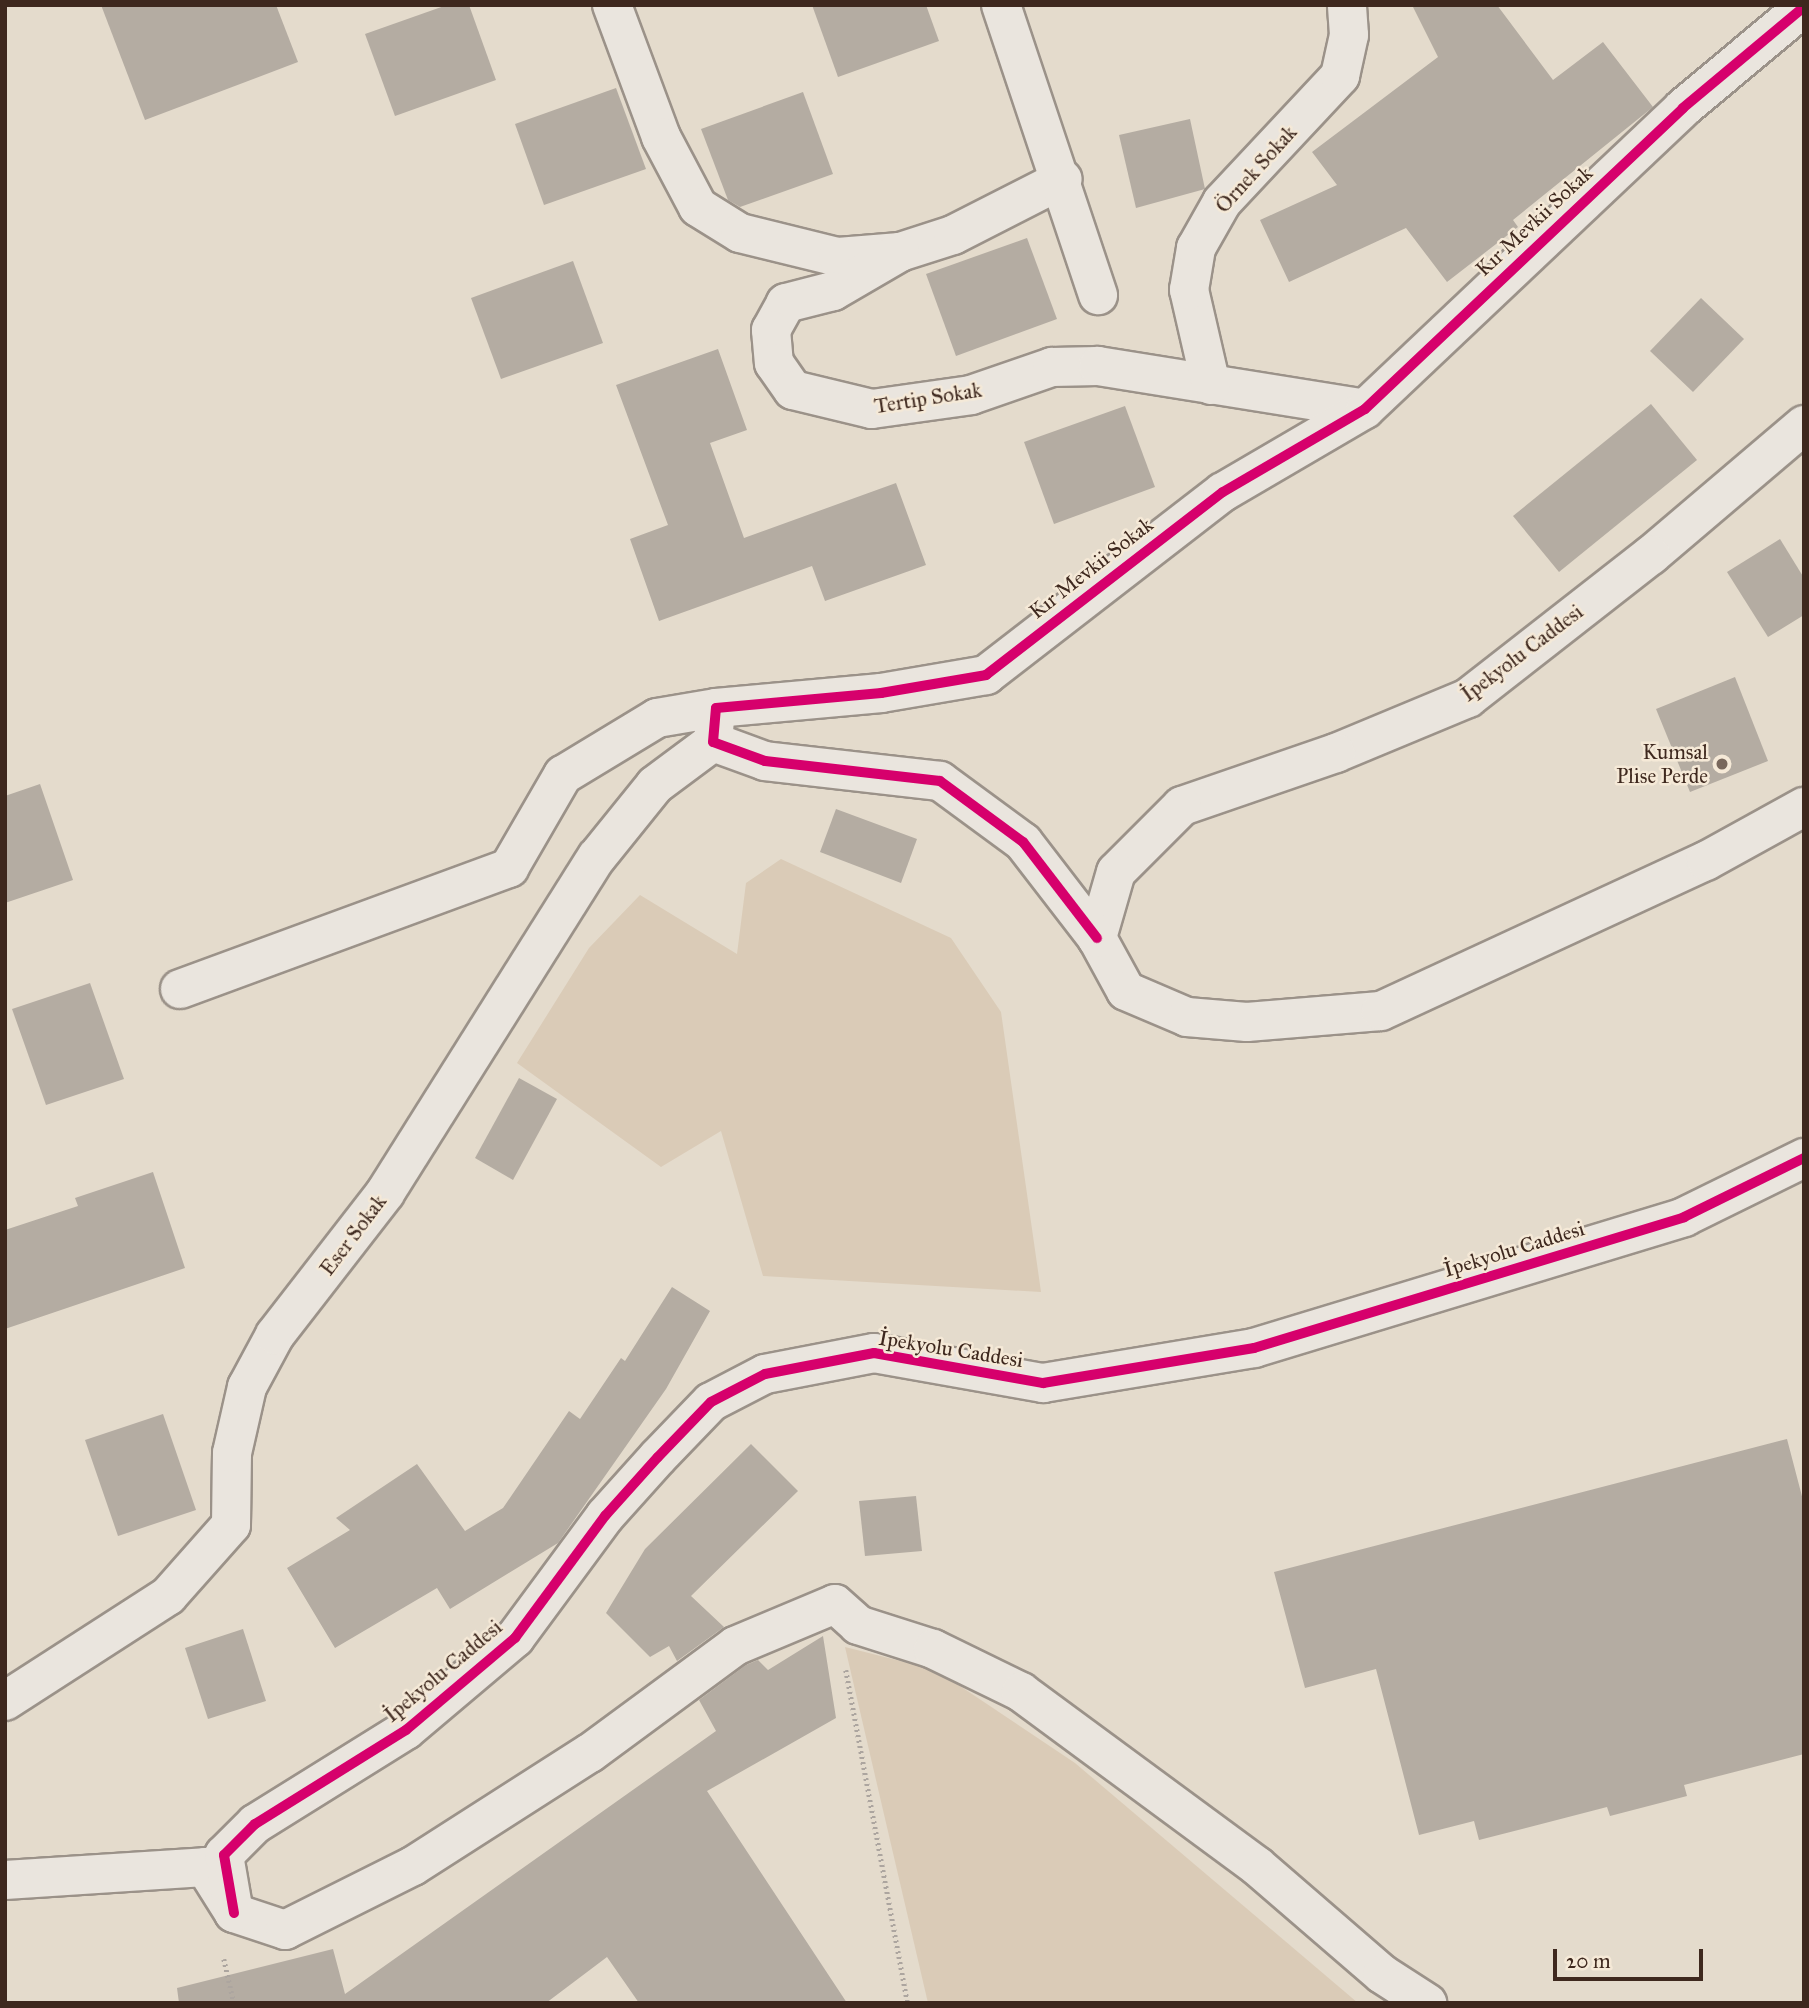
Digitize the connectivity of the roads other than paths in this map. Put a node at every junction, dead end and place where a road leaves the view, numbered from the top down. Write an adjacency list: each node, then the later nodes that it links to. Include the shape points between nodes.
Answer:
1 (612, 5): 6 (street, Tertip Sokak, via 661,137 698,207 740,233 838,257)
2 (1001, 5): 5 (street)
3 (1347, 5): 8 (street, Örnek Sokak, via 1349,35 1340,76 1222,202 1196,248 1189,290)
4 (1804, 6): 9 (street, Kır Mevkii Sokak, via 1683,108)
5 (1063, 179): 6 (street, Tertip Sokak, via 953,235); 7 (street)
6 (900, 252): 8 (street, Tertip Sokak, via 833,292 786,303 771,330 774,363 793,390 872,409 971,395 1052,367 1098,366)
7 (1098, 295)
8 (1211, 385): 9 (street, Tertip Sokak)
9 (1365, 409): 11 (street, Kır Mevkii Sokak, via 1223,492 986,675)
10 (1804, 425): 13 (street, İpekyolu Caddesi, via 1651,555 1468,698 1336,753 1182,806 1116,872)
11 (714, 725): 13 (street, via 765,761 940,781 1023,842); 14 (street, Kır Mevkii Sokak, via 657,718 563,775 509,868); 16 (street, Eser Sokak, via 655,785 597,858 385,1194 275,1335 247,1387 235,1440 232,1525 168,1596)
12 (1804, 807): 13 (street, via 1706,861 1381,1011 1247,1022 1187,1017 1126,991)
13 (1097, 938)
14 (180, 989)
15 (1804, 1158): 18 (street, İpekyolu Caddesi, via 1684,1217 1254,1348 1042,1383 874,1353 765,1374 711,1402 658,1457 605,1516 515,1638 406,1730 256,1824 224,1855)
16 (5, 1701)
17 (5, 1880): 18 (street, via 205,1867)
18 (234, 1913): 19 (street, via 285,1930 412,1866 590,1753 735,1646 835,1604 858,1625 933,1649 1021,1692 1257,1866 1382,1974)
19 (1427, 2003)

